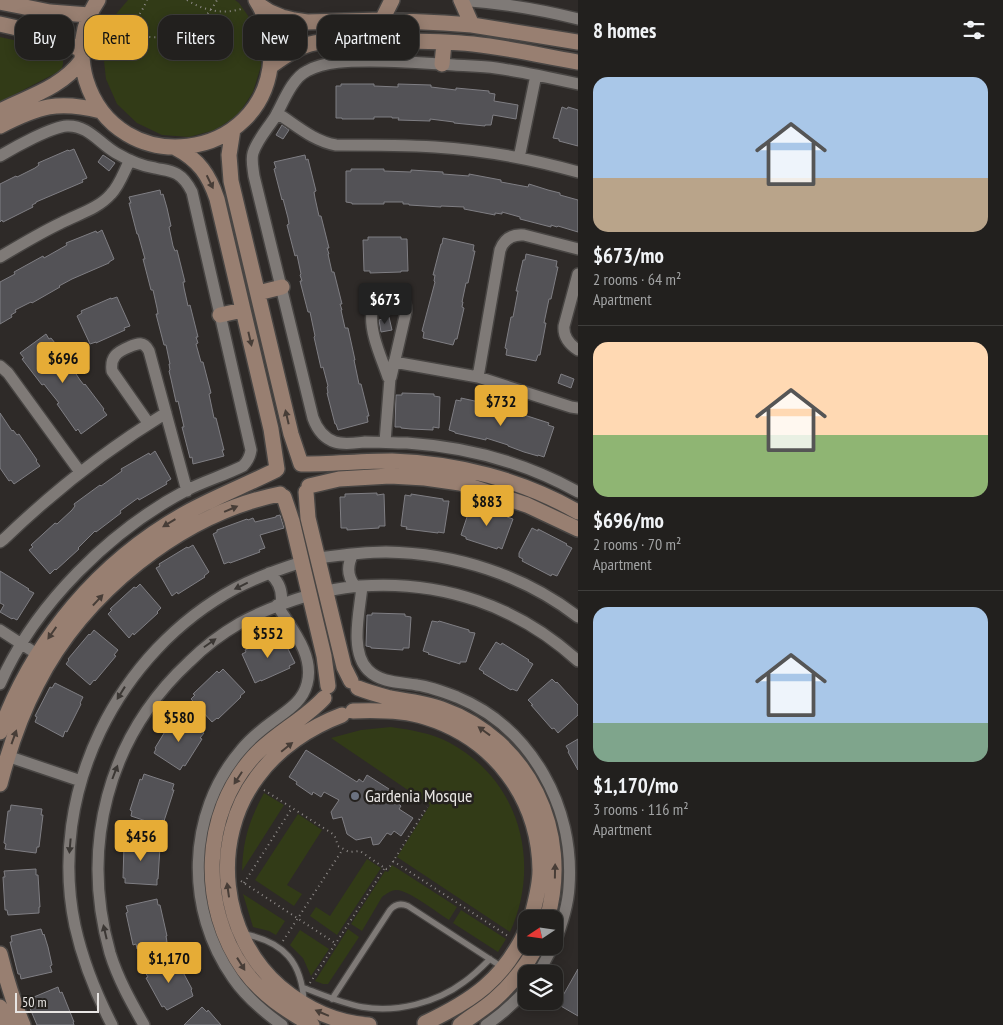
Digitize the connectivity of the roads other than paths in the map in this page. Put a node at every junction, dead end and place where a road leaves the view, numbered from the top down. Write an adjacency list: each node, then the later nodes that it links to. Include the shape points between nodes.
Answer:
1 (392, 0): 6 (street)
2 (460, 0): 7 (street, via 546,11); 11 (street)
3 (11, 2): 5 (street, via 50,12)
4 (257, 2): 8 (street, via 282,17); 19 (street, via 270,34)
5 (93, 7): 16 (street, via 84,32)
6 (384, 15)
7 (578, 19)
8 (317, 22)
9 (419, 22): 11 (street)
10 (0, 24): 16 (street, via 57,38)
11 (472, 25): 14 (street)
12 (419, 42): 13 (street)
13 (444, 42): 17 (street, via 500,48); 18 (street)
14 (575, 42): 17 (street)
15 (317, 43): 19 (street, via 300,48)
16 (82, 55): 22 (street, via 75,69 59,83); 23 (street, via 88,87)
17 (573, 62)
18 (442, 64): 20 (street); 24 (street, via 363,61 316,67 299,76)
19 (271, 66): 26 (street, via 258,101)
20 (536, 74): 21 (street); 29 (street)
21 (578, 84)
22 (0, 111)
23 (101, 111): 25 (street, via 84,106 48,106); 27 (street, via 113,124 143,142)
24 (277, 112): 29 (street, via 328,144 436,147); 35 (street, via 257,145 253,165)
25 (0, 126)
26 (233, 129): 27 (street, via 197,146); 36 (street, via 229,155 231,181)
27 (176, 148): 37 (street, one-way to 37, via 197,163 212,186)
28 (0, 156): 30 (street, via 52,130 68,126 84,129)
29 (519, 158): 31 (street)
30 (130, 160): 33 (street, via 116,189 100,204); 38 (street, via 176,173 188,184)
31 (578, 172)
32 (578, 249): 42 (street, via 524,235 511,236 502,245)
33 (0, 257)
34 (578, 274): 39 (street, via 564,332 569,343)
35 (282, 287): 36 (street); 47 (street, via 316,427 337,443)
36 (258, 293): 48 (street, one-way to 36)
37 (243, 310): 38 (street); 49 (street, one-way to 49, via 271,428)
38 (220, 315): 52 (street, via 252,450 243,466)
39 (578, 350)
40 (394, 362): 42 (street); 43 (street); 43 (street, via 406,307 402,298 390,295 378,301 372,314 374,334)
41 (0, 366): 50 (street, via 8,372)
42 (478, 377): 44 (street)
43 (390, 378): 47 (street)
44 (578, 408)
45 (166, 413): 46 (street); 46 (street, via 148,348 140,343 121,350 112,361 112,371); 52 (street)
46 (149, 424): 50 (street)
47 (385, 442): 53 (street, via 431,445 507,461)
48 (301, 464): 49 (street, via 292,461); 51 (street, via 310,476); 55 (street, via 392,461 446,466 498,478)
49 (276, 470): 54 (street, via 274,483); 69 (street, one-way to 69, via 187,512 143,540 85,592)
50 (80, 472): 57 (street)
51 (307, 489): 54 (street, via 298,497); 56 (street, via 339,479 425,478 460,484 526,505); 59 (street, via 308,518)
52 (187, 491): 68 (street, via 125,530 95,555 61,590)
53 (578, 492)
54 (282, 495): 60 (street); 76 (street, one-way to 54, via 37,683 82,617 109,588 172,539 207,519 243,504)
55 (578, 512)
56 (578, 529)
57 (0, 542)
58 (353, 554): 59 (street); 62 (street, via 348,570 352,582); 66 (street, via 386,552 450,558 512,578)
59 (318, 558): 63 (street)
60 (302, 562): 61 (street); 64 (street)
61 (269, 573): 65 (street, via 280,586 282,598); 77 (street, one-way to 77, via 205,607 150,655 108,714)
62 (359, 586): 63 (street); 70 (street, via 405,585 447,591 487,603 526,622); 81 (street, via 357,649 367,669 386,681 439,690 478,708 522,744 539,766 558,804 569,846 569,889)
63 (326, 591): 72 (street, via 344,666)
64 (310, 595): 65 (street); 73 (street, via 326,666)
65 (279, 605): 97 (street, one-way to 65, via 126,994 111,955 101,913 100,837 110,787 125,747 146,710 173,677 204,648 239,624); 98 (street, via 308,658 307,685 293,707 257,734 228,768 208,808 202,830 198,875 205,919 222,961 249,997)
66 (578, 617)
67 (0, 630): 68 (street)
68 (22, 644): 69 (street); 71 (street)
69 (37, 654): 75 (street)
70 (578, 661)
71 (0, 684)
72 (354, 685): 73 (street, via 336,680); 74 (street, via 359,703); 80 (street, one-way to 72, via 555,861 547,817 539,796 515,759 482,729 463,718 442,709 383,696)
73 (326, 692): 74 (street, via 325,703 332,712); 99 (street, one-way to 99, via 309,713 275,736 254,756 237,779 215,833 212,862 213,891 219,919 240,963 264,993 286,1011)
74 (348, 713): 79 (street, via 376,710 424,716 471,738 491,754 522,796 532,820 540,872); 82 (street, one-way to 74, via 232,911 227,872 229,841 244,796 257,776 290,743 321,724)
75 (0, 732)
76 (7, 756): 77 (street); 78 (street)
77 (81, 781): 96 (street, one-way to 96, via 72,826 70,889 84,960)
78 (0, 784)
79 (534, 910)
80 (550, 910)
81 (563, 920)
82 (240, 933): 88 (lane, via 263,939 286,953); 91 (street, via 273,981)
83 (518, 945): 87 (street)
84 (0, 954): 95 (street)
85 (532, 955): 101 (street, via 495,999)
86 (490, 959): 87 (lane); 89 (lane, via 447,993 413,1005 364,1008); 89 (lane, via 408,906 396,905)
87 (504, 968): 93 (street, via 466,1002)
88 (305, 988): 89 (lane); 91 (lane)
89 (332, 999)
90 (518, 999): 102 (street)
91 (304, 1005): 100 (street, one-way to 91, via 333,1018)
92 (0, 1007): 94 (street)
93 (425, 1024)
94 (7, 1025)
95 (23, 1025)
96 (112, 1025)
97 (144, 1025)
98 (282, 1025)
99 (312, 1025)
100 (369, 1025)
101 (460, 1025)
102 (486, 1025)

